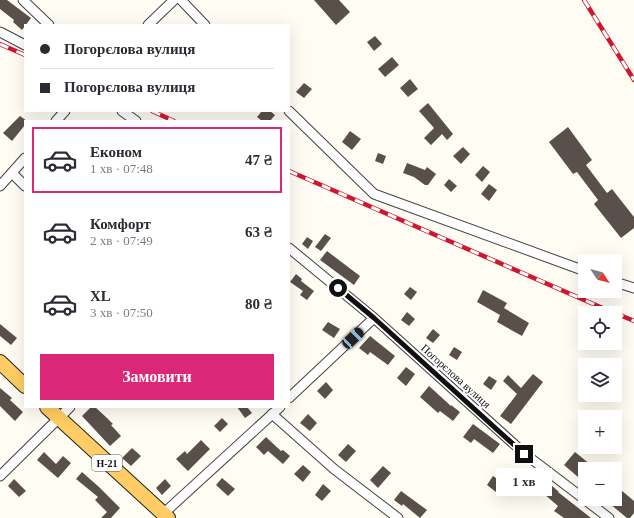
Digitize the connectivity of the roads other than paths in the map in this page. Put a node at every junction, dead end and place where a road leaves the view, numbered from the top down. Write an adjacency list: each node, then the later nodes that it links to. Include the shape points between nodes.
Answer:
1 (23, 0): 4 (street)
2 (174, 0): 5 (street)
3 (181, 0): 6 (street)
4 (48, 24)
5 (149, 24)
6 (204, 24)
7 (0, 32): 8 (street)
8 (24, 44)
9 (64, 112): 12 (street)
10 (123, 112): 13 (street)
11 (290, 112): 19 (street, via 374,194)
12 (57, 120)
13 (135, 120)
14 (24, 159): 15 (street)
15 (12, 173): 16 (street); 17 (street)
16 (24, 185)
17 (0, 186)
18 (290, 249): 22 (street, Погорєлова вулиця)
19 (578, 268)
20 (622, 284): 21 (street)
21 (634, 288)
22 (374, 318): 25 (street); 34 (street, Погорєлова вулиця, via 524,454)
23 (0, 362): 24 (main road)
24 (24, 385)
25 (290, 397)
26 (48, 408): 30 (main road, Н-21)
27 (69, 408): 30 (street)
28 (279, 408): 29 (street)
29 (272, 414): 32 (street); 33 (street, via 334,469)
30 (58, 418): 31 (street); 32 (main road, Н-21)
31 (0, 476)
32 (165, 516)
33 (398, 518)
34 (609, 518)

